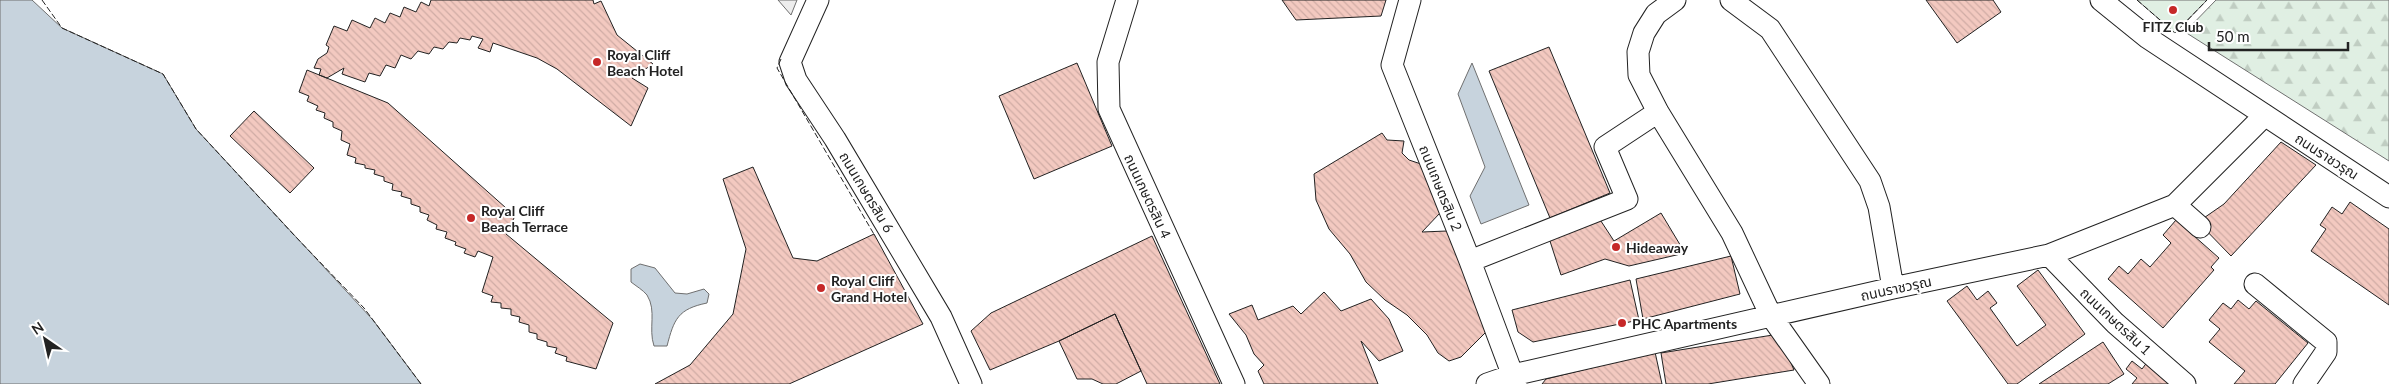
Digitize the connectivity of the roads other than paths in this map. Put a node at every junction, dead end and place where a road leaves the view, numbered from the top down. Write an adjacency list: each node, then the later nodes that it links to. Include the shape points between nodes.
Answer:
1 (818, 0): 18 (street, ถนนเกษตรสิน 6, via 790,62 796,80 941,317)
2 (1127, 0): 19 (street, ถนนเกษตรสิน 4, via 1108,62 1109,110)
3 (1410, 0): 13 (street, ถนนเกษตรสิน 2, via 1392,65)
4 (1675, 0): 7 (street, via 1656,14 1644,33 1638,52 1639,75)
5 (1731, 0): 15 (street, via 1770,29 1870,181 1879,207)
6 (2100, 0): 8 (street, ถนนราชวรุณ, via 2148,38)
7 (1658, 112): 13 (street, via 1605,146 1627,199); 16 (street, via 1732,233)
8 (2265, 115): 9 (street, ถนนราชวรุณ); 10 (street, ถนนราชวรุณ)
9 (2389, 197)
10 (2175, 205): 11 (street); 12 (street, ถนนราชวรุณ)
11 (2200, 227)
12 (2049, 255): 15 (street, ถนนราชวรุณ); 22 (street, ถนนเกษตรสิน 1, via 2115,323)
13 (1470, 261): 17 (street, ถนนเกษตรสิน 2)
14 (2255, 284): 23 (street, via 2326,342 2326,352)
15 (1893, 288): 16 (street, ถนนราชวรุณ)
16 (1771, 316): 17 (street, ถนนราชวรุณ); 21 (street)
17 (1515, 380): 20 (street, ถนนราชวรุณ)
18 (971, 384)
19 (1234, 384)
20 (1488, 384)
21 (1819, 384)
22 (2185, 384)
23 (2304, 384)

